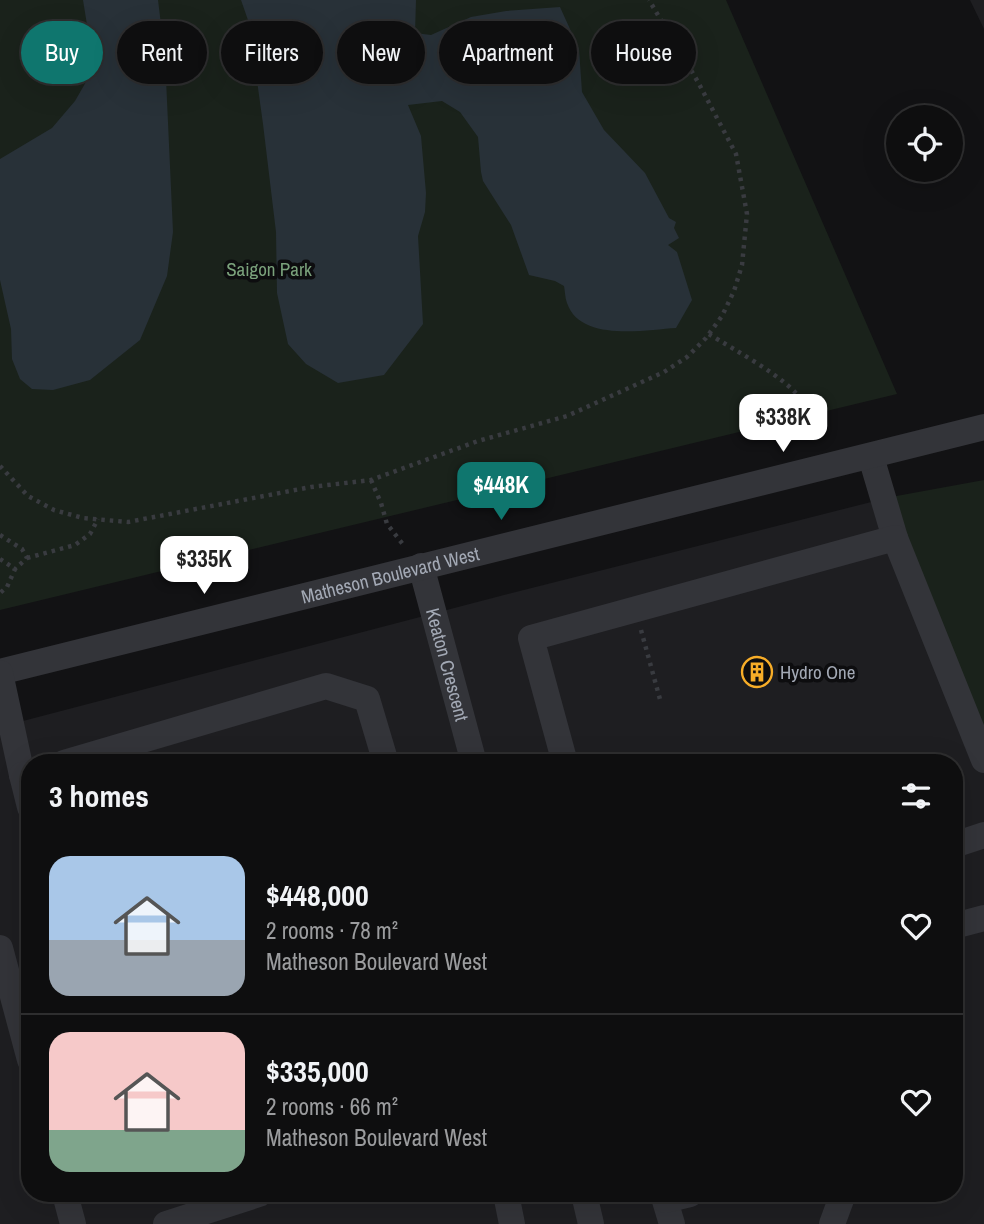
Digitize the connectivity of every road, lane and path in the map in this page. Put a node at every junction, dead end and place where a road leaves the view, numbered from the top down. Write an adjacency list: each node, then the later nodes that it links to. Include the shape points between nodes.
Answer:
1 (649, 0): 2 (path, via 736,154 742,183 747,214 742,265 734,291)
2 (709, 334): 6 (path, via 789,385 813,425); 7 (path, via 664,372 567,416 478,441)
3 (984, 427): 4 (street, Matheson Boulevard West)
4 (871, 457): 6 (street, Matheson Boulevard West); 10 (street)
5 (0, 466): 8 (path, via 41,504 68,515)
6 (824, 468): 13 (street, Matheson Boulevard West)
7 (371, 480): 8 (path, via 128,522); 13 (path, via 387,524)
8 (98, 519): 11 (path, via 90,534 75,545)
9 (0, 535): 11 (path, via 22,549)
10 (895, 538): 16 (street); 24 (street)
11 (27, 558): 14 (path)
12 (0, 559): 14 (path)
13 (421, 566): 17 (street, Matheson Boulevard West); 21 (street, Keaton Crescent)
14 (15, 569): 15 (path)
15 (0, 593)
16 (635, 609): 18 (path); 22 (street, via 531,638)
17 (0, 673): 23 (street)
18 (661, 703)
19 (95, 754): 20 (street, via 326,686 367,699)
20 (383, 754)
21 (472, 754)
22 (563, 754)
23 (21, 755)
24 (984, 760)
25 (984, 835): 26 (street)
26 (963, 842)
27 (984, 918): 28 (street)
28 (963, 924)
29 (0, 948): 30 (street)
30 (21, 1026)
31 (67, 1202): 37 (street)
32 (234, 1202): 38 (street)
33 (508, 1202): 39 (street)
34 (586, 1202): 40 (street)
35 (839, 1202): 36 (street)
36 (828, 1223)
37 (73, 1224)
38 (166, 1224)
39 (512, 1224)
40 (591, 1224)

